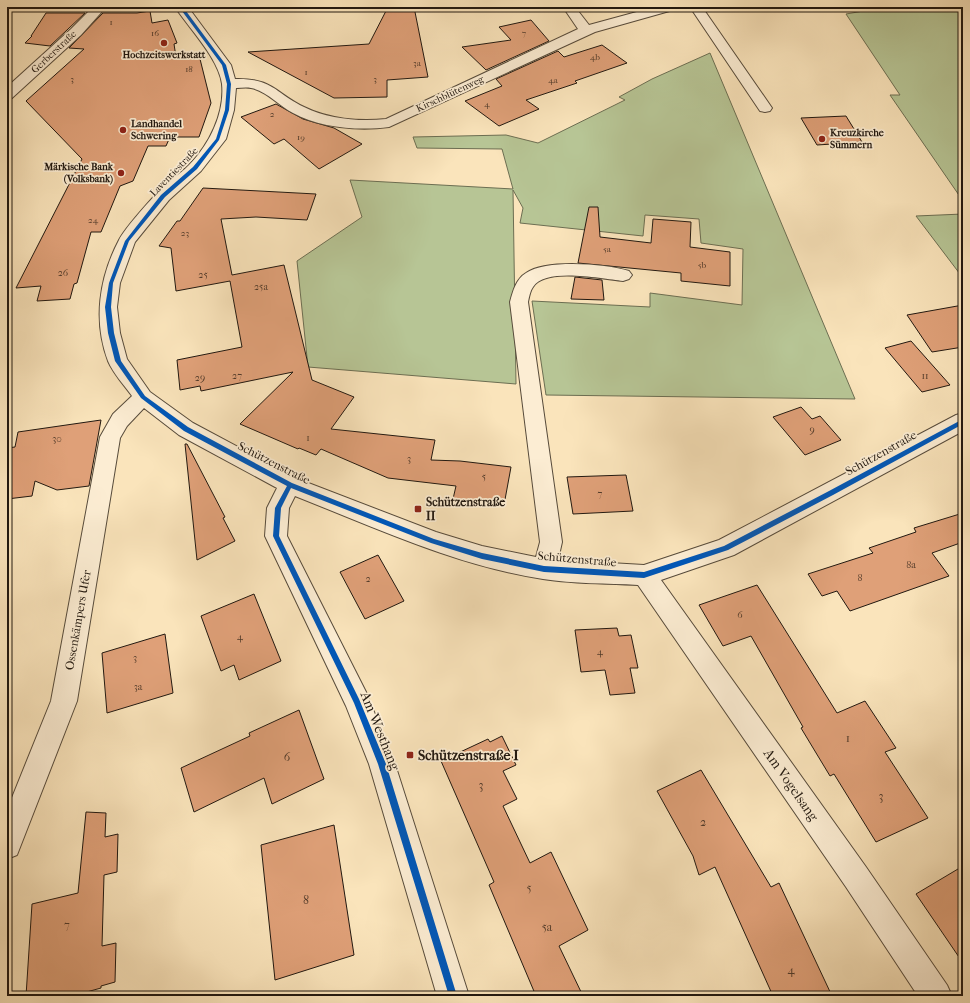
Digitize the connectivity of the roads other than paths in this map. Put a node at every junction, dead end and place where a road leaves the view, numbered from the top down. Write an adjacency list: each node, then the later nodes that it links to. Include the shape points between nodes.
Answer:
1 (100, 7): 8 (street, Gerberstraße)
2 (181, 7): 7 (street, Laventiestraße, via 224,65)
3 (569, 7): 6 (street)
4 (669, 7): 6 (street, Kirschblütenweg)
5 (696, 7): 9 (street)
6 (586, 30): 7 (street, Kirschblütenweg, via 389,123 371,124 319,119 298,110 264,87 251,83)
7 (229, 84): 11 (street, Laventiestraße, via 227,110 218,139 194,168 163,196 127,241 112,283 108,307 118,361)
8 (7, 95)
9 (765, 108)
10 (623, 275): 14 (street, via 554,269 537,273 525,283 519,302 551,542)
11 (143, 397): 13 (street, Schützenstraße, via 186,429); 16 (street, Ossenkämpers Ufer, via 120,420 110,437 64,701)
12 (963, 420): 15 (street, Schützenstraße, via 726,548)
13 (290, 485): 14 (street, Schützenstraße, via 433,541 482,556); 17 (street, Am Westhang, via 278,508 276,536 357,701 382,764)
14 (544, 569): 15 (street, Schützenstraße)
15 (644, 575): 18 (street, Am Vogelsang, via 852,871)
16 (7, 845)
17 (453, 996)
18 (936, 996)

